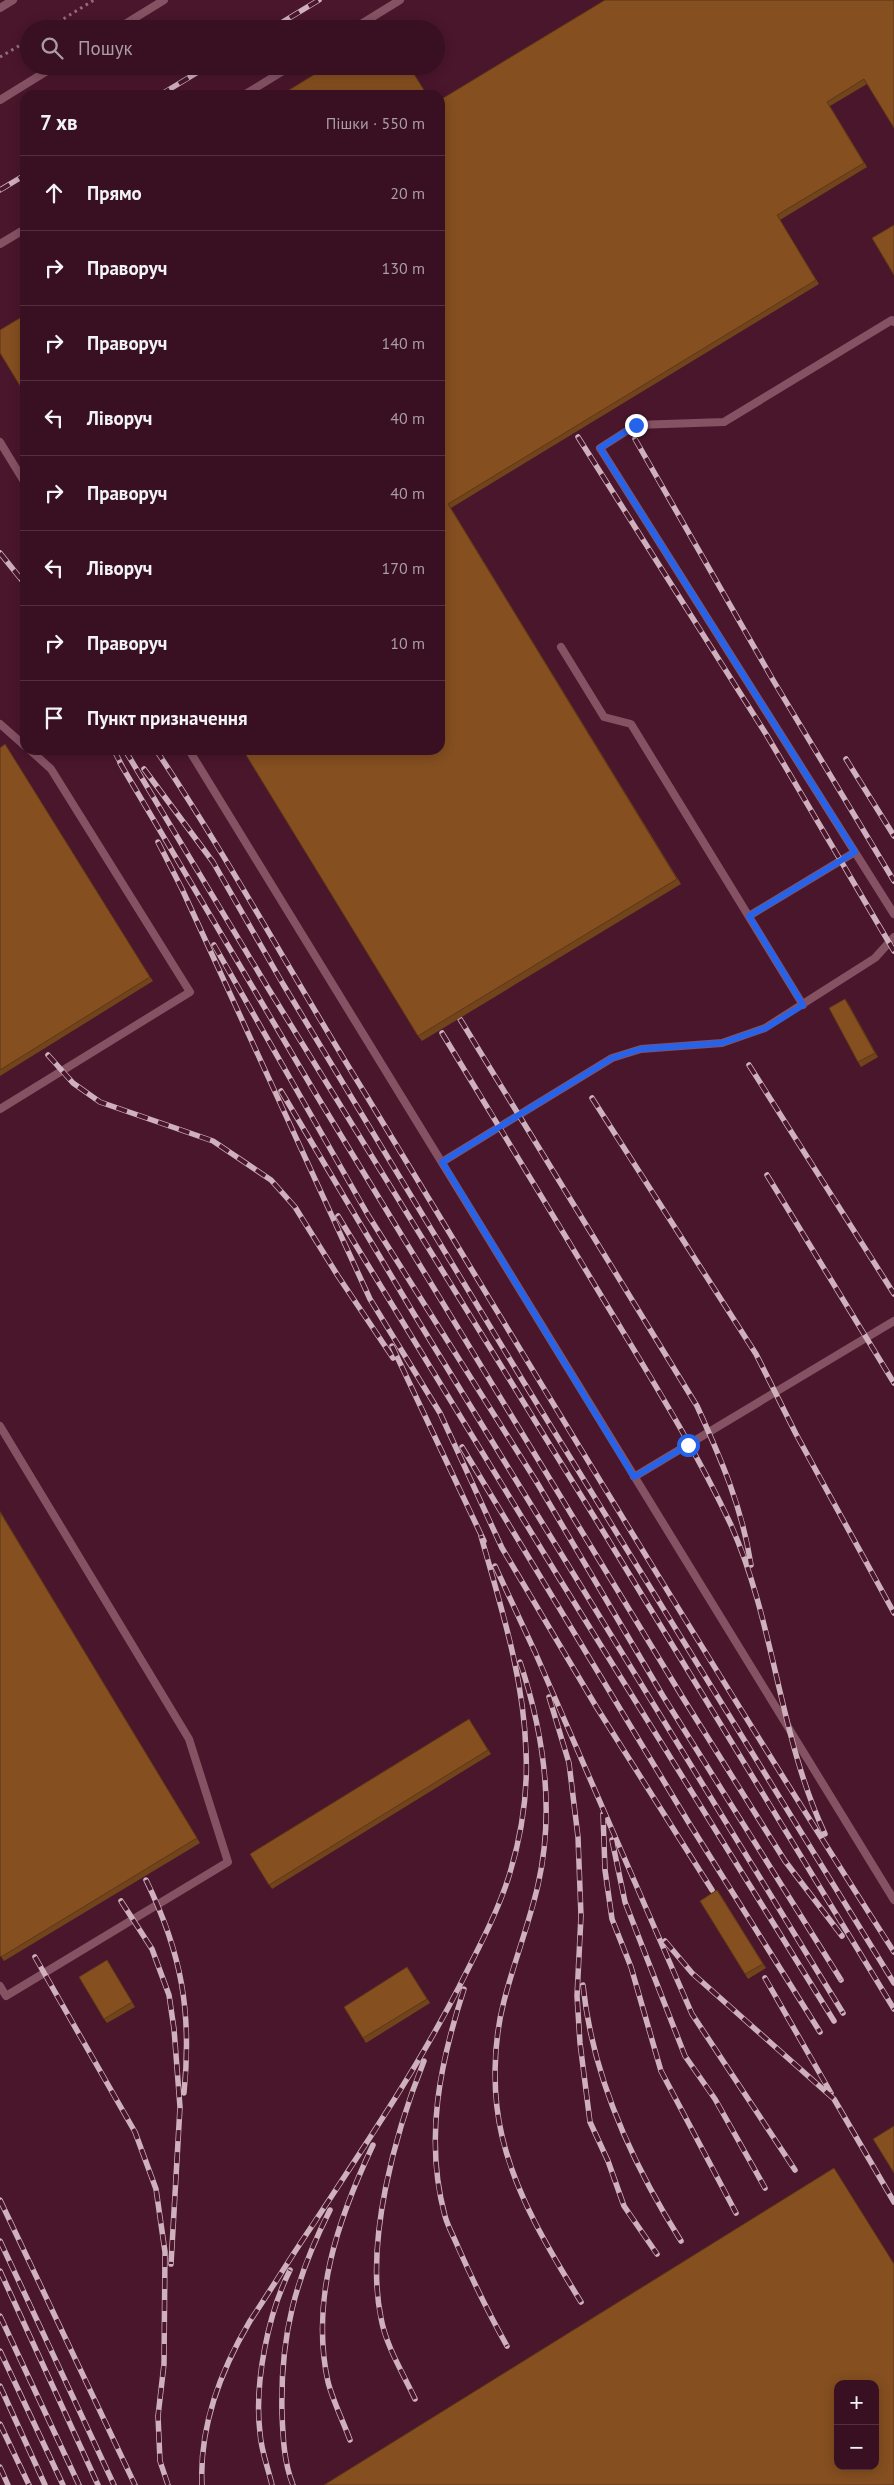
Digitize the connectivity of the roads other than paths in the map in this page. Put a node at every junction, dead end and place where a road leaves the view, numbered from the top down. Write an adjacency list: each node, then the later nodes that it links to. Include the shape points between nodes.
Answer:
1 (13, 0): 4 (lane)
2 (164, 0): 5 (lane)
3 (400, 0): 6 (lane)
4 (0, 8)
5 (132, 20)
6 (368, 20)
7 (40, 75): 10 (lane)
8 (276, 75): 9 (lane)
9 (252, 90)
10 (0, 100)
11 (20, 232): 12 (lane)
12 (0, 244)
13 (894, 322): 21 (lane, via 892,320 724,422 636,425 600,448)
14 (0, 442): 15 (lane)
15 (20, 475)
16 (561, 647): 23 (lane, via 604,717 631,724)
17 (0, 724): 18 (lane)
18 (20, 742)
19 (36, 755): 26 (lane, via 51,768 190,992)
20 (192, 755): 27 (lane)
21 (855, 852): 22 (lane); 23 (lane)
22 (894, 914)
23 (749, 916): 25 (lane)
24 (894, 937): 25 (lane, via 875,958)
25 (803, 1005): 27 (lane, via 766,1028 722,1043 641,1049 612,1058)
26 (0, 1109)
27 (442, 1162): 30 (lane)
28 (894, 1321): 30 (lane)
29 (0, 1426): 32 (lane, via 189,1739 228,1862 6,1996)
30 (634, 1477): 31 (lane)
31 (894, 1900)
32 (0, 1986)

